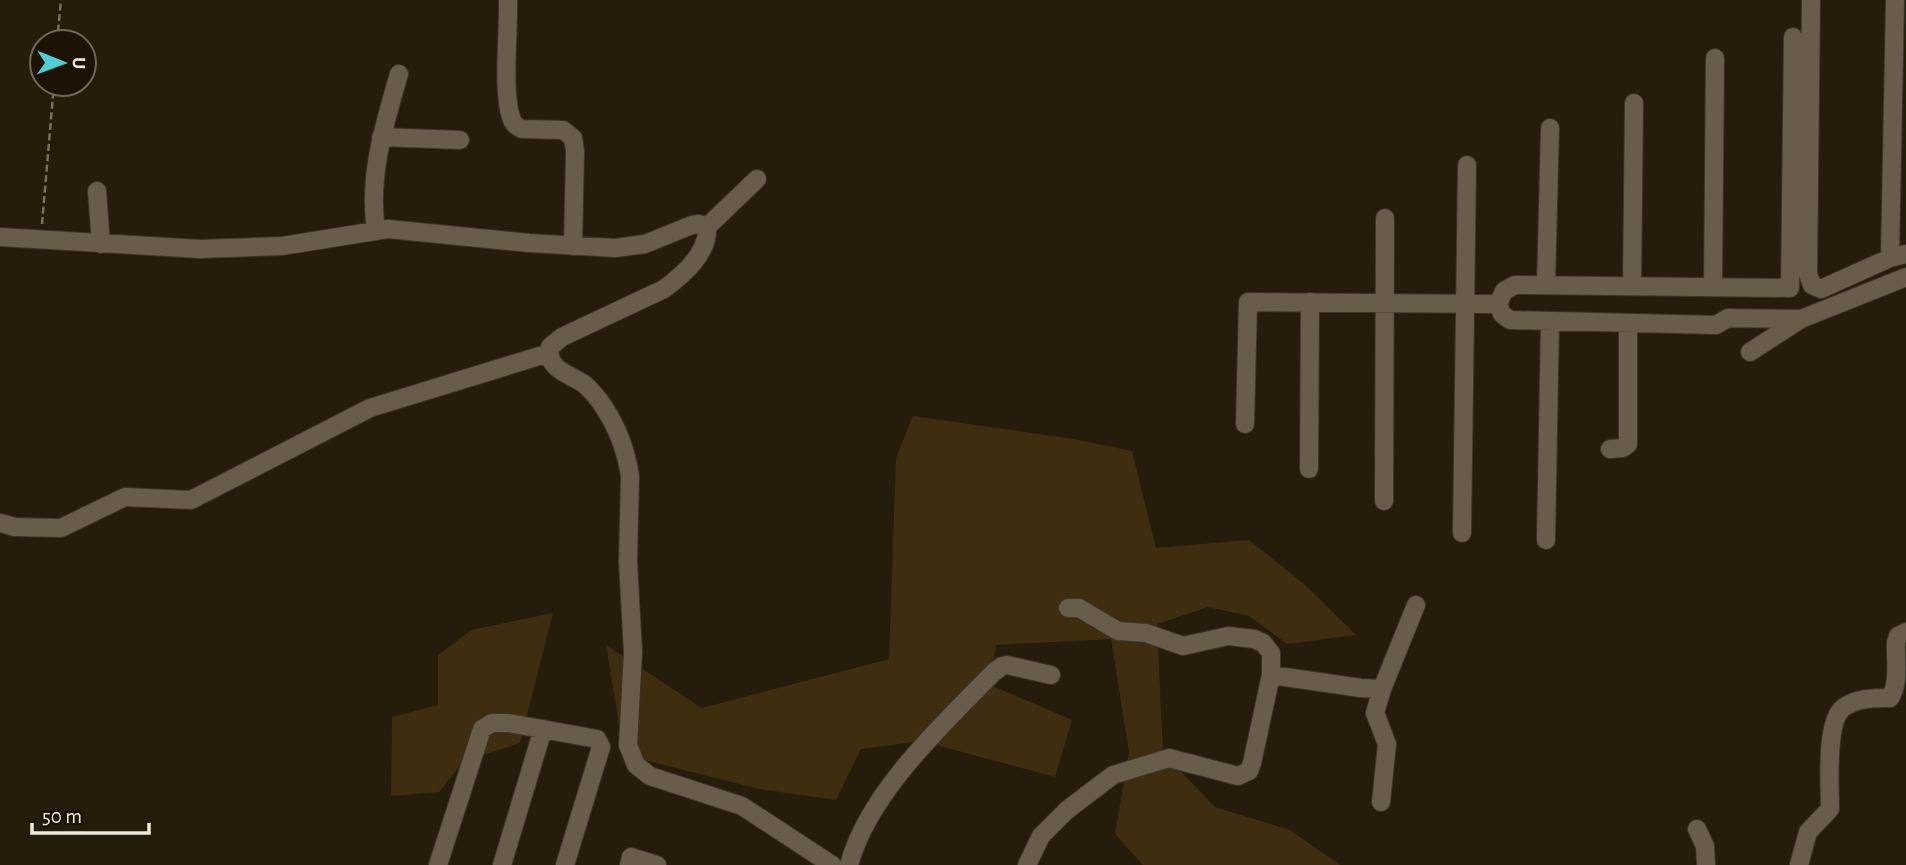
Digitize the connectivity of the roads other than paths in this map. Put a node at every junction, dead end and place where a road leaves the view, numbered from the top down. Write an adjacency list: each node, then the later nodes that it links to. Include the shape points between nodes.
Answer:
1 (508, 0): 19 (street, via 512,118 522,129 563,130 573,138)
2 (1811, 0): 20 (street, via 1808,274 1812,285 1821,289)
3 (1895, 0): 20 (street)
4 (1793, 37): 24 (street, via 1790,288)
5 (1714, 58): 24 (street)
6 (398, 74): 9 (street)
7 (1634, 103): 23 (street)
8 (1550, 128): 22 (street)
9 (381, 137): 10 (street); 16 (street, via 373,192)
10 (460, 140)
11 (1467, 165): 27 (street)
12 (757, 179): 15 (street)
13 (97, 191): 18 (street)
14 (1385, 218): 26 (street)
15 (707, 227): 19 (street, via 692,225 645,244); 34 (street, via 708,237 698,257 672,283 562,337)
16 (376, 231): 18 (street, via 282,246); 19 (street)
17 (0, 237): 18 (street)
18 (101, 244)
19 (573, 246)
20 (1898, 256)
21 (1906, 277): 30 (street)
22 (1546, 285): 23 (street); 28 (street, via 1515,285 1504,291)
23 (1632, 286): 24 (street)
24 (1721, 287): 29 (street)
25 (1310, 302): 26 (street); 35 (street, via 1248,302); 37 (street)
26 (1384, 303): 27 (street); 38 (street)
27 (1465, 303): 28 (street); 40 (street)
28 (1498, 304): 31 (street, via 1510,320)
29 (1728, 318): 30 (street); 32 (street, via 1716,326)
30 (1801, 319): 33 (street)
31 (1550, 321): 32 (street); 41 (street)
32 (1628, 323): 36 (street, via 1628,444)
33 (1750, 352)
34 (549, 353): 39 (street, via 370,408 191,500 125,497 61,528); 56 (street, via 552,364 585,384 599,401 628,461 631,757 650,776 742,806)
35 (1245, 424)
36 (1610, 449)
37 (1309, 469)
38 (1384, 501)
39 (0, 523)
40 (1462, 533)
41 (1546, 540)
42 (1416, 605): 47 (street)
43 (1068, 608): 46 (street, via 1079,608 1113,629 1183,646 1228,636 1254,639 1271,653)
44 (1906, 632): 60 (street, via 1896,642 1893,695 1848,704 1836,715 1830,809 1808,832)
45 (1051, 675): 57 (street, via 1007,665 994,672 901,772 861,831)
46 (1271, 675): 47 (street); 58 (street, via 1252,763 1244,774 1169,758 1113,775 1041,836)
47 (1381, 689): 49 (street, via 1375,713 1387,744)
48 (543, 729): 51 (street, via 492,723 482,729); 52 (street); 53 (street, via 597,739 601,747)
49 (1381, 803)
50 (1697, 829): 59 (street, via 1705,846)
51 (438, 865)
52 (502, 865)
53 (565, 865)
54 (629, 865): 55 (street, via 631,857)
55 (657, 865)
56 (832, 865)
57 (849, 865)
58 (1027, 865)
59 (1706, 865)
60 (1799, 865)

